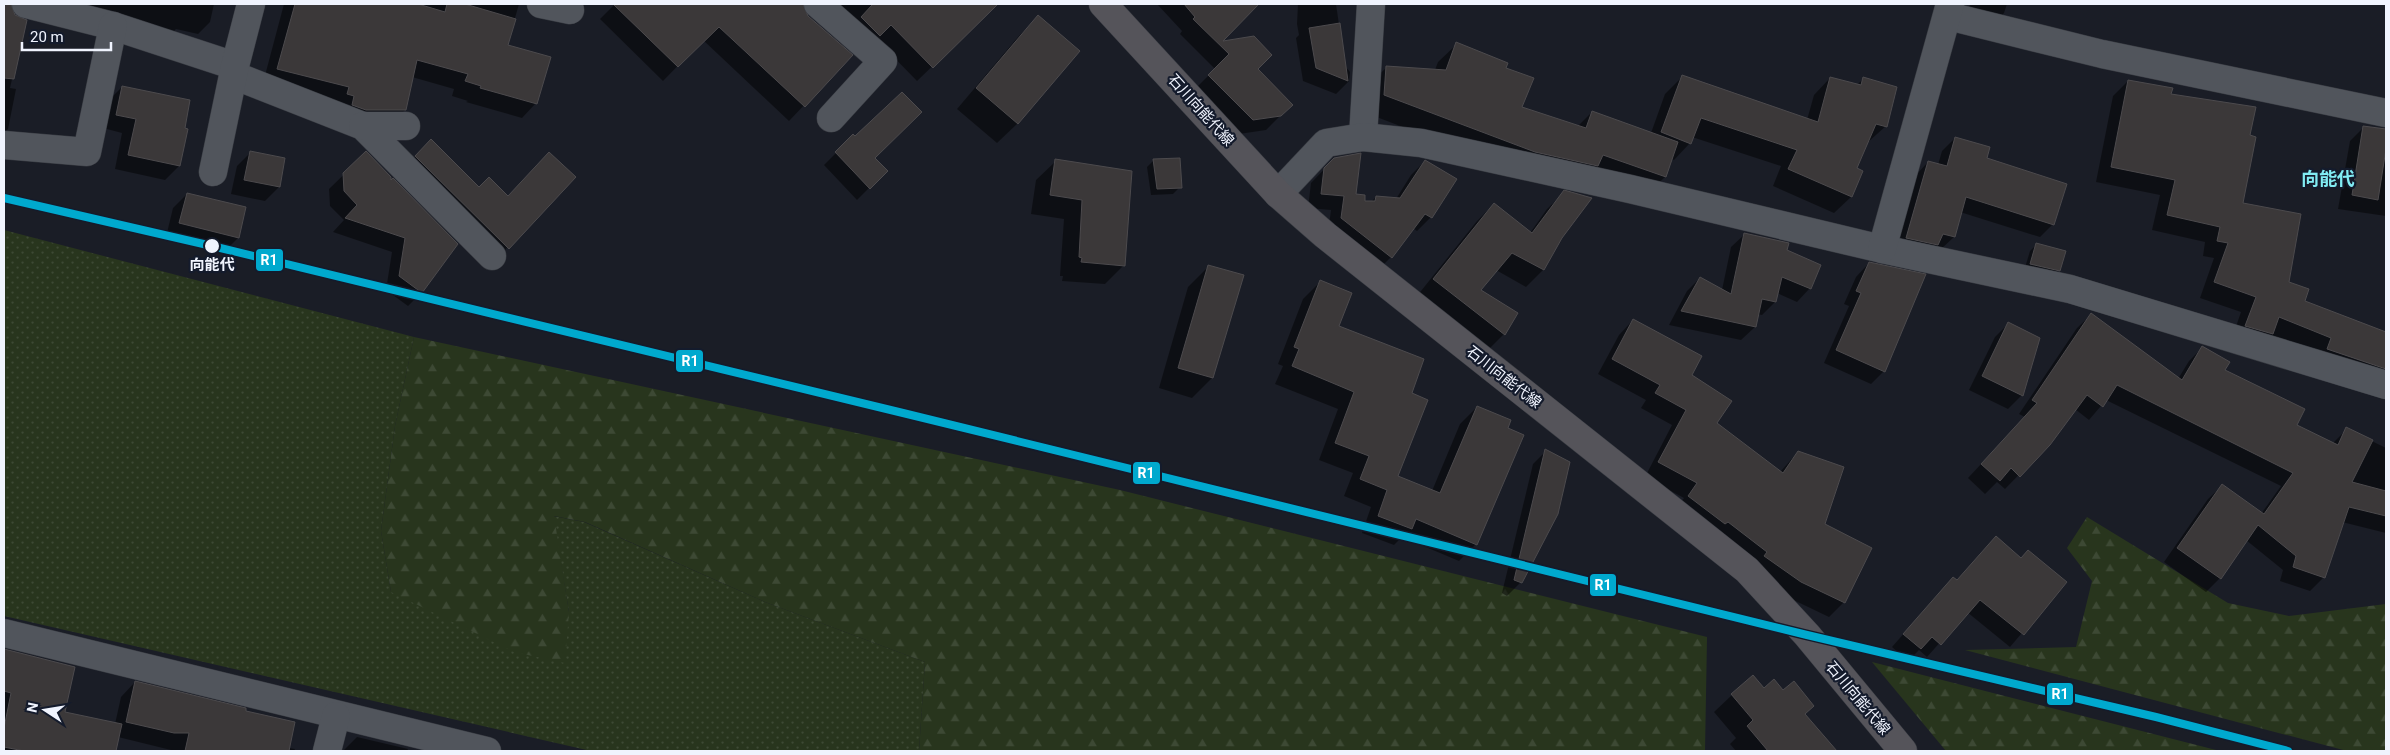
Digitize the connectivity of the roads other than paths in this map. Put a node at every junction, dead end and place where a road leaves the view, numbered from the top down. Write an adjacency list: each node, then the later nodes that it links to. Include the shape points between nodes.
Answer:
1 (251, 4): 10 (street)
2 (541, 4): 7 (street)
3 (818, 4): 12 (street, via 883,62)
4 (1103, 4): 18 (main road, 石川向能代線)
5 (1372, 4): 15 (street)
6 (36, 5): 9 (street)
7 (570, 10)
8 (1949, 10): 11 (street, via 2102,54); 19 (street)
9 (113, 26): 10 (street); 16 (street, via 87,152)
10 (234, 71): 13 (street); 17 (street)
11 (2386, 113)
12 (831, 118)
13 (362, 126): 14 (street); 20 (street)
14 (406, 126)
15 (1364, 137): 18 (street, via 1326,142); 19 (street, via 1422,143 1630,188)
16 (4, 145)
17 (213, 172)
18 (1278, 194): 26 (main road, 石川向能代線, via 1325,235 1747,570 1807,635)
19 (1882, 249): 21 (street, via 2070,289)
20 (492, 256)
21 (2386, 385)
22 (4, 633): 23 (street)
23 (336, 716): 24 (street); 25 (street)
24 (327, 751)
25 (487, 751)
26 (1903, 751)

